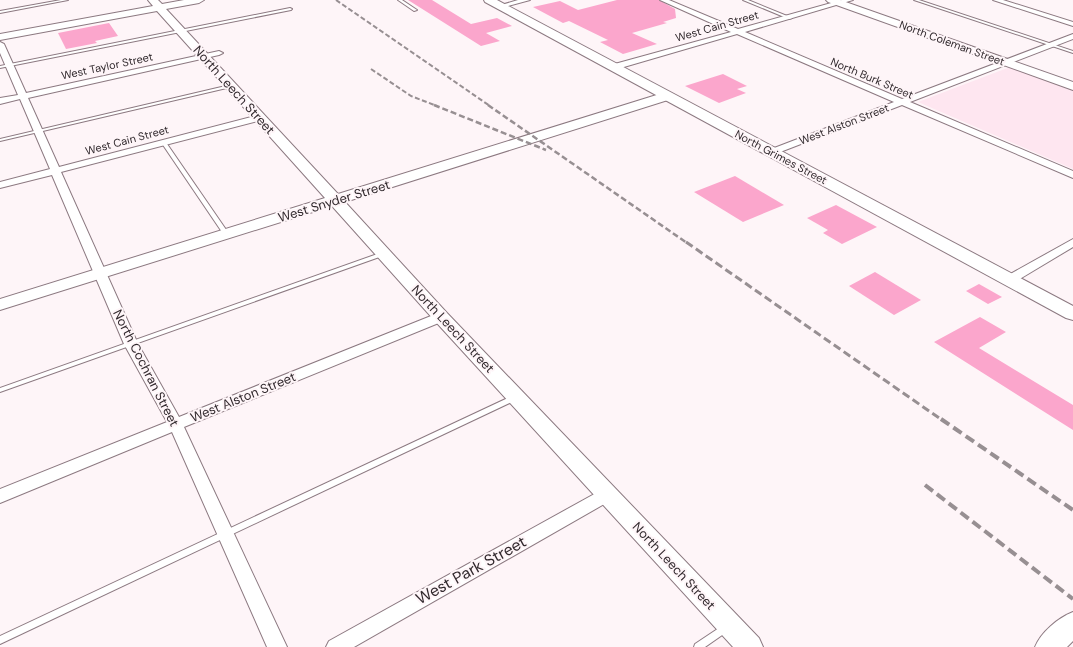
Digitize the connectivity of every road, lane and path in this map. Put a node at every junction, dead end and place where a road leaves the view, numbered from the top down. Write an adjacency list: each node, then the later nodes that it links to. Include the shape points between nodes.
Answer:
1 (66, 0): 14 (lane)
2 (199, 0): 11 (street)
3 (400, 0): 13 (lane)
4 (528, 0): 10 (street)
5 (663, 0): 18 (street, North Burk Street)
6 (745, 0): 15 (lane)
7 (916, 0): 22 (lane)
8 (996, 0): 16 (street)
9 (840, 1): 15 (street, West Cain Street); 25 (street, North Coleman Street)
10 (495, 3): 27 (main road, North Grimes Street)
11 (156, 4): 17 (street, North Leech Street); 20 (street)
12 (290, 9): 17 (lane)
13 (415, 10)
14 (0, 12)
15 (790, 18): 18 (street, West Cain Street)
16 (1073, 24)
17 (181, 31): 24 (street, North Leech Street); 26 (lane)
18 (739, 32): 27 (street, West Cain Street); 33 (street, North Burk Street)
19 (1073, 36): 22 (street, West Alston Street)
20 (0, 37)
21 (0, 44): 26 (street, North Cochran Street)
22 (1051, 45): 23 (lane); 25 (street, West Alston Street)
23 (1073, 52)
24 (211, 54): 28 (street, North Leech Street); 30 (street, West Taylor Street)
25 (1005, 62): 29 (street, North Coleman Street); 33 (street, West Alston Street)
26 (5, 66): 30 (street, North Cochran Street)
27 (614, 67): 31 (main road, North Grimes Street)
28 (230, 86): 34 (street, North Leech Street); 35 (lane)
29 (1073, 86)
30 (23, 96): 32 (street, West Taylor Street); 35 (street, North Cochran Street)
31 (667, 96): 38 (main road, North Grimes Street); 42 (street, West Snyder Street)
32 (0, 101)
33 (902, 102): 38 (street, West Alston Street); 40 (street, North Burk Street)
34 (259, 118): 37 (street, West Cain Street); 42 (street, North Leech Street)
35 (38, 131): 36 (lane); 39 (street, North Cochran Street)
36 (0, 140)
37 (163, 142): 39 (street, West Cain Street); 43 (lane)
38 (772, 152): 47 (main road, North Grimes Street)
39 (56, 170): 41 (street, West Cain Street); 46 (street, North Cochran Street)
40 (1073, 175)
41 (0, 185)
42 (334, 200): 43 (street, West Snyder Street); 45 (street, North Leech Street)
43 (226, 234): 46 (street, West Snyder Street)
44 (1073, 242): 47 (street)
45 (384, 254): 50 (street, North Leech Street); 51 (lane)
46 (100, 274): 48 (street, West Snyder Street); 51 (street, North Cochran Street)
47 (1009, 280): 49 (main road, North Grimes Street)
48 (0, 305)
49 (1073, 314)
50 (442, 317): 53 (street, North Leech Street); 54 (street, West Alston Street)
51 (130, 344): 52 (lane); 54 (street, North Cochran Street)
52 (0, 390)
53 (516, 397): 55 (street, North Leech Street); 57 (lane)
54 (176, 425): 56 (street, West Alston Street); 57 (street, North Cochran Street)
55 (607, 494): 59 (street, North Leech Street); 62 (street, West Park Street)
56 (0, 496)
57 (225, 534): 60 (lane); 61 (street, North Cochran Street)
58 (1073, 624): 65 (street)
59 (729, 625): 63 (lane); 64 (street, North Leech Street)
60 (0, 640)
61 (277, 647)
62 (336, 647)
63 (698, 647)
64 (750, 647)
65 (1048, 647)

